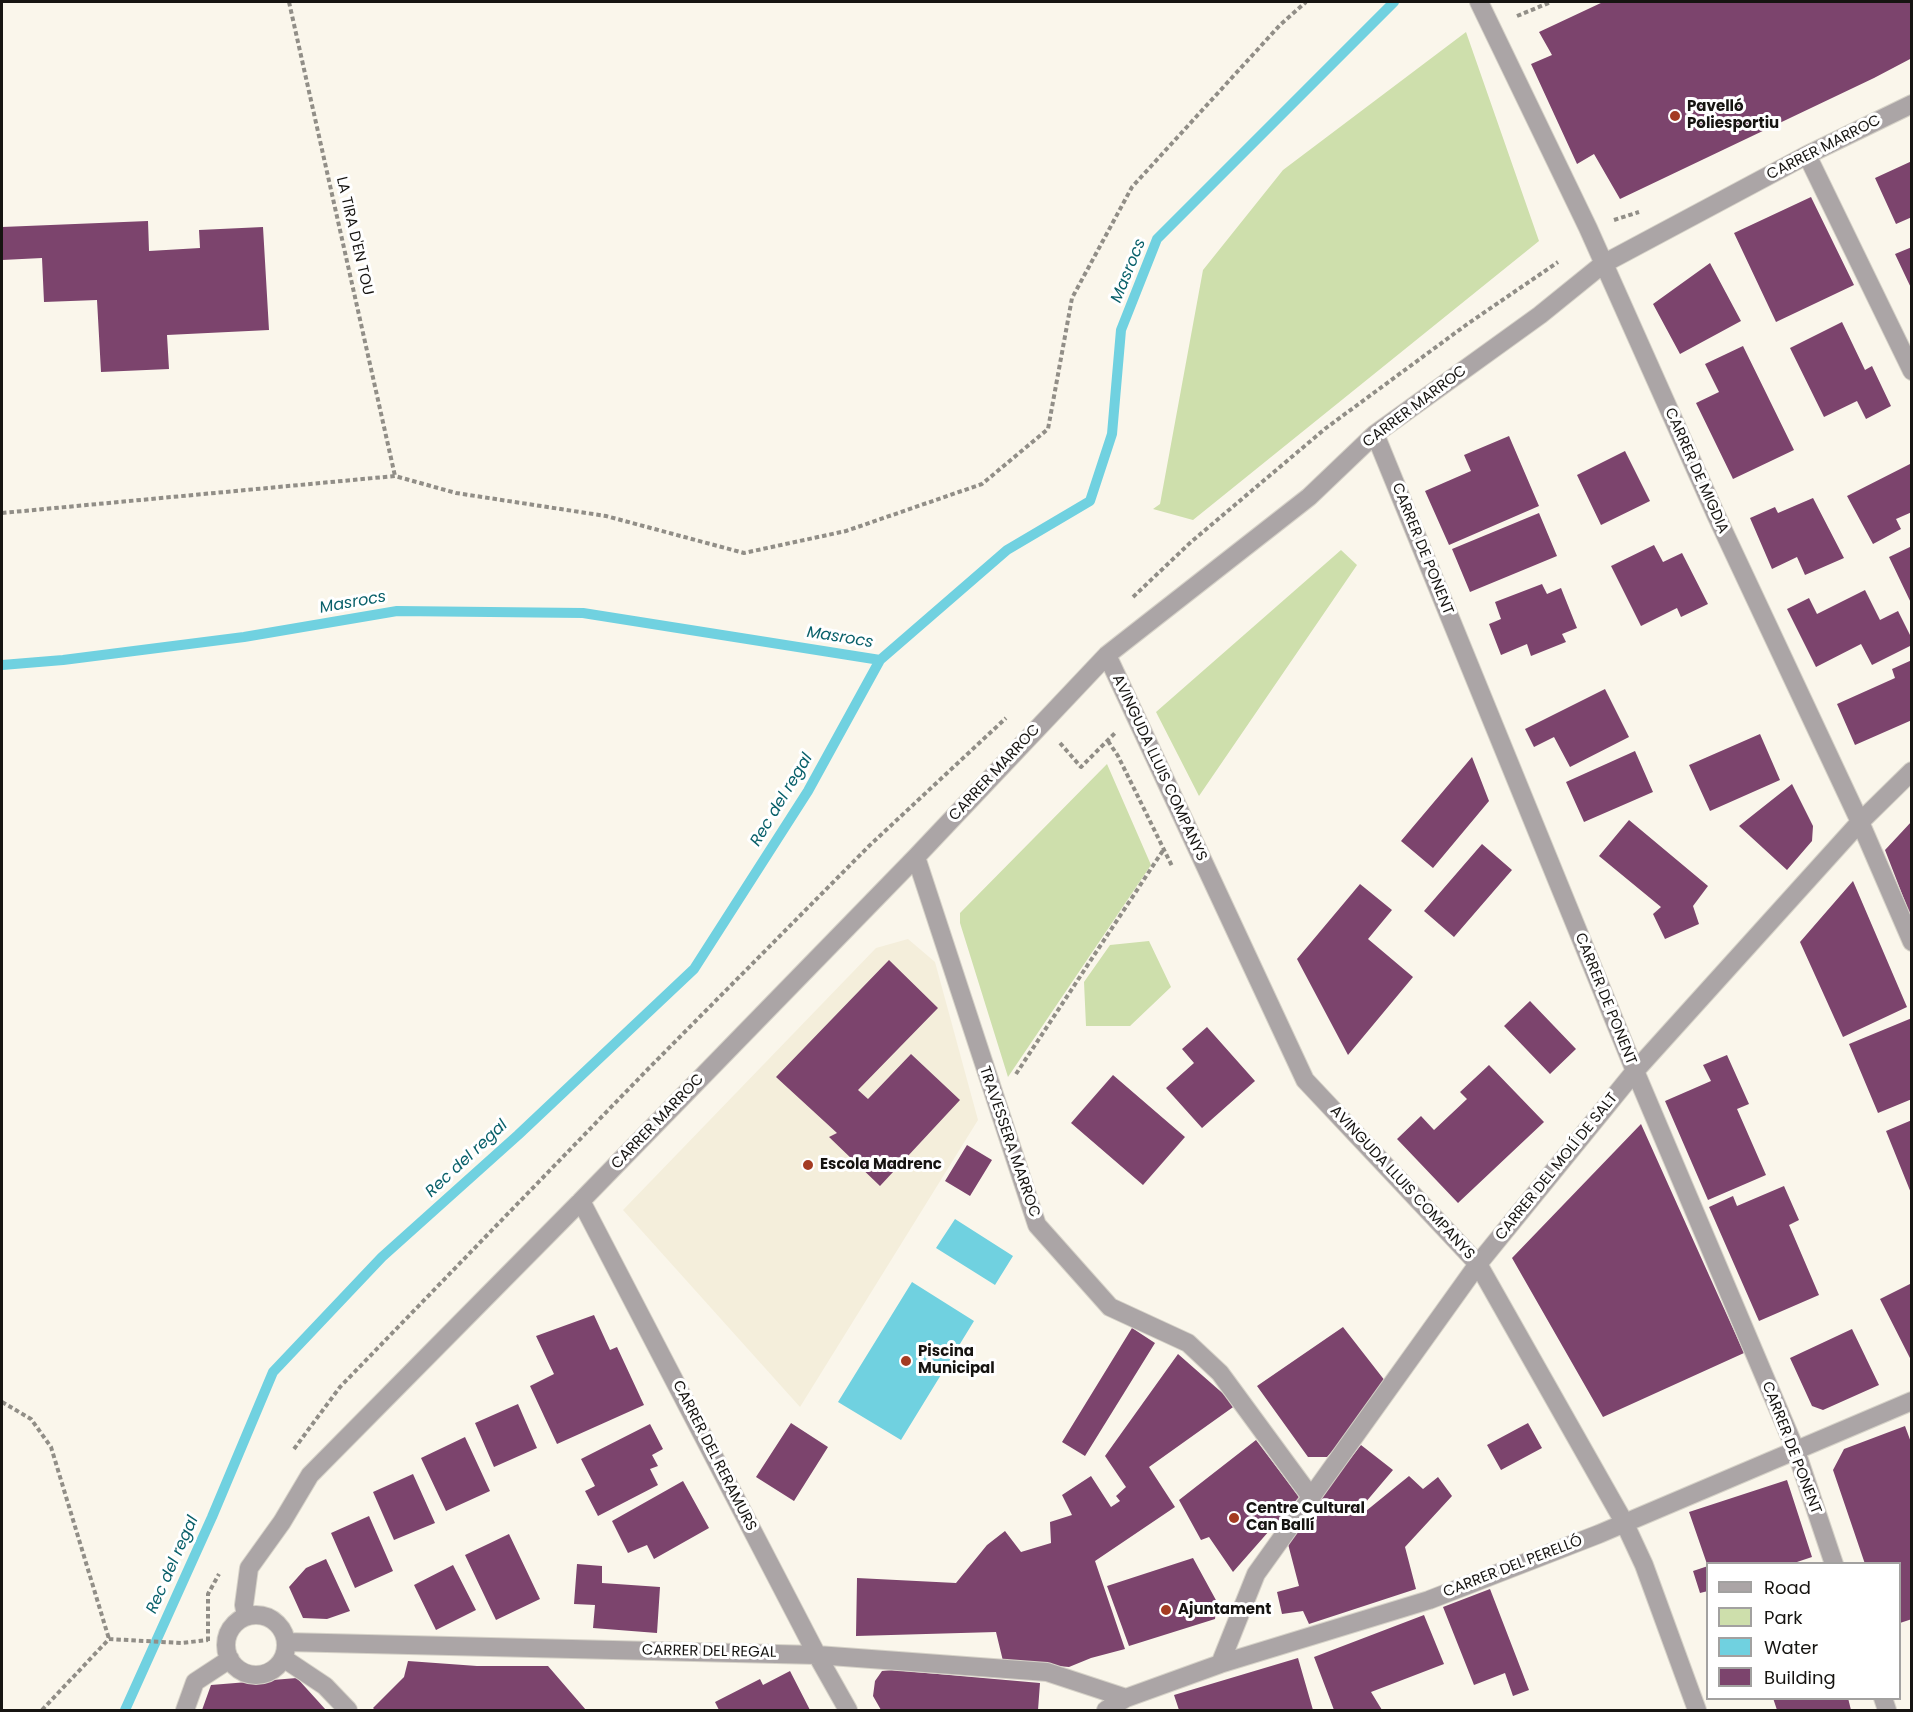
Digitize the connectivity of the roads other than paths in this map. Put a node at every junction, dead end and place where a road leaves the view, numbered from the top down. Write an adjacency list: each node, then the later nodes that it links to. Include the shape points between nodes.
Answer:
1 (1480, 4): 4 (street, CARRER DE MIGDIA)
2 (1911, 104): 3 (street, CARRER MARROC)
3 (1807, 155): 4 (street, CARRER MARROC); 5 (street)
4 (1603, 264): 6 (street, CARRER MARROC, via 1540,315); 9 (street, CARRER DE MIGDIA)
5 (1911, 371)
6 (1375, 434): 7 (street, CARRER MARROC, via 1309,497); 12 (street, CARRER DE PONENT)
7 (1107, 655): 10 (street, CARRER MARROC); 14 (street, AVINGUDA LLUIS COMPANYS, via 1305,1080)
8 (1911, 771): 9 (street, CARRER DEL MOLÍ DE SALT)
9 (1860, 822): 11 (street, CARRER DE MIGDIA); 12 (street, CARRER DEL MOLÍ DE SALT)
10 (916, 857): 13 (street, CARRER MARROC); 17 (street, TRAVESSERA MARROC, via 1037,1225 1110,1307 1188,1343 1220,1373)
11 (1911, 942)
12 (1635, 1071): 14 (street, CARRER DEL MOLÍ DE SALT); 16 (street, CARRER DE PONENT)
13 (581, 1201): 20 (street, CARRER MARROC, via 310,1476 249,1568); 22 (street, CARRER DEL RERAMURS)
14 (1478, 1264): 17 (street, CARRER DEL MOLÍ DE SALT); 18 (street, AVINGUDA LLUIS COMPANYS)
15 (1911, 1401): 16 (street, CARRER DEL PERELLÓ)
16 (1796, 1451): 18 (street, CARRER DEL PERELLÓ); 19 (street, CARRER DE PONENT)
17 (1311, 1497): 24 (street, CARRER DEL MOLÍ DE SALT, via 1256,1574)
18 (1624, 1522): 24 (street, CARRER DEL PERELLÓ, via 1428,1600); 30 (street, AVINGUDA LLUIS COMPANYS, via 1644,1565)
19 (1834, 1562)
20 (246, 1616): 21 (street, via 271,1618 280,1626); 23 (street, via 228,1634)
21 (285, 1650): 22 (street, CARRER DEL REGAL); 23 (street, via 271,1671 257,1674 242,1671); 27 (street)
22 (817, 1655): 25 (street, CARRER DEL REGAL, via 1047,1672); 28 (street, CARRER DEL RERAMURS)
23 (230, 1659): 26 (street, via 195,1682)
24 (1220, 1664): 25 (street, CARRER DEL PERELLÓ)
25 (1126, 1698): 29 (street, CARRER DEL PERELLÓ)
26 (185, 1710)
27 (348, 1710)
28 (848, 1710)
29 (1106, 1710)
30 (1697, 1710)

